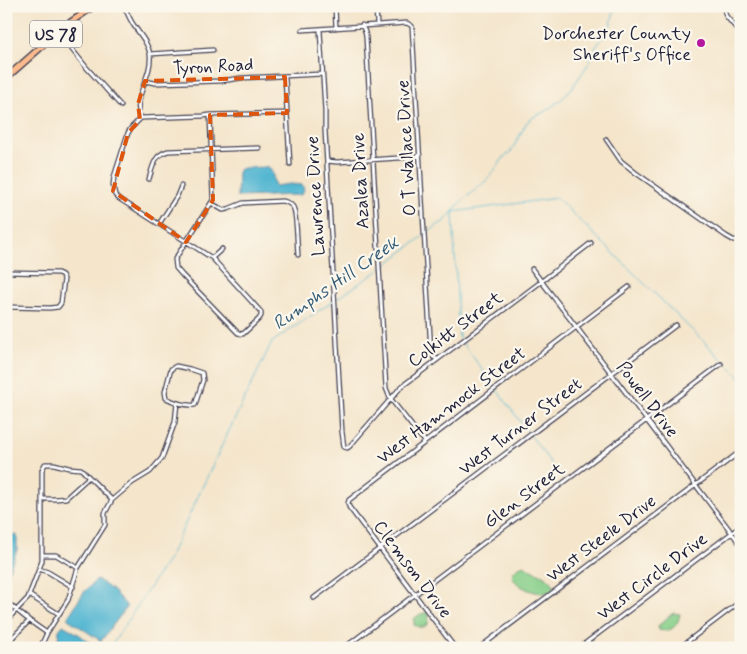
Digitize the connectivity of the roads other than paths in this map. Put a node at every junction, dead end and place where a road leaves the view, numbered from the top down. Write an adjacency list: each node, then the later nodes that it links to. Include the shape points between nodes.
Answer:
1 (94, 6): 11 (main road, US 78)
2 (124, 6): 14 (street)
3 (335, 6): 8 (street)
4 (376, 6): 6 (street)
5 (723, 6): 12 (street, via 726,16)
6 (377, 25): 7 (street); 26 (street, O T Wallace Drive, via 412,26)
7 (362, 26): 8 (street); 27 (street, Azalea Drive, via 366,37)
8 (336, 28): 10 (street)
9 (302, 30): 10 (street)
10 (320, 30): 15 (street, Lawrence Drive)
11 (58, 32): 17 (main road, US 78); 19 (street)
12 (741, 34)
13 (213, 50): 14 (street)
14 (150, 54): 18 (street)
15 (322, 74): 16 (street, Tyron Road); 28 (street, Lawrence Drive)
16 (284, 76): 18 (street, Tyron Road); 20 (street)
17 (6, 78)
18 (145, 81): 22 (street, via 138,104)
19 (121, 106)
20 (287, 112): 21 (street); 29 (street)
21 (210, 115): 22 (street); 25 (street)
22 (141, 118): 33 (street, via 128,133 112,191)
23 (606, 140): 34 (street, via 621,161 636,173 726,236)
24 (259, 148): 25 (street)
25 (211, 150): 30 (street, via 164,152 156,158); 32 (street)
26 (420, 155): 27 (street); 47 (street, O T Wallace Drive, via 432,352)
27 (373, 159): 28 (street); 50 (street, Azalea Drive, via 386,384)
28 (327, 161): 54 (street, Lawrence Drive, via 342,432)
29 (290, 164)
30 (149, 179)
31 (181, 186): 33 (street)
32 (211, 203): 35 (street); 38 (street, via 223,210 243,203 287,202 295,213)
33 (159, 224): 35 (street)
34 (741, 241)
35 (186, 242): 39 (street); 39 (street, via 175,259 176,268 238,333 243,334 259,319 261,312)
36 (591, 243): 42 (street, Colkitt Street)
37 (222, 249): 39 (street)
38 (298, 255)
39 (212, 258)
40 (532, 269): 42 (street, Powell Drive)
41 (6, 272): 44 (street, via 58,273 64,279 58,307)
42 (542, 282): 46 (street, Powell Drive); 47 (street, Colkitt Street)
43 (629, 287): 46 (street, West Hammock Street)
44 (6, 307)
45 (676, 325): 49 (street, West Turner Street)
46 (577, 328): 49 (street, Powell Drive); 53 (street, West Hammock Street)
47 (438, 360): 50 (street, Colkitt Street)
48 (721, 364): 52 (street, Glen Street)
49 (612, 374): 52 (street, Powell Drive); 64 (street, West Turner Street)
50 (390, 398): 53 (street, Azalea Drive); 54 (street, Colkitt Street)
51 (177, 403): 51 (street, via 195,405 202,373 176,366 171,369 166,398); 59 (street, via 175,422 162,458 150,472)
52 (646, 420): 57 (street, Powell Drive); 69 (street, Glen Street)
53 (426, 441): 60 (street, West Hammock Street, via 348,500)
54 (347, 448)
55 (741, 451): 57 (street, West Steele Drive)
56 (88, 477): 58 (street, via 66,498); 58 (street, via 81,469 45,464 42,470); 59 (street)
57 (695, 485): 62 (street, Powell Drive); 83 (street, West Steele Drive)
58 (43, 499): 65 (street)
59 (112, 500): 66 (street, via 105,513 105,525)
60 (349, 507): 64 (street, Clemson Drive)
61 (741, 526): 62 (street, West Circle Drive)
62 (732, 533): 63 (street, Powell Drive); 84 (street, West Circle Drive)
63 (741, 545)
64 (380, 548): 69 (street, Clemson Drive); 71 (street, West Turner Street)
65 (42, 555): 66 (street, via 56,555); 67 (street)
66 (78, 568): 68 (street)
67 (39, 569): 68 (street); 70 (street)
68 (73, 587): 75 (street)
69 (415, 594): 81 (street, Glen Street); 82 (street, Clemson Drive)
70 (29, 596): 74 (street); 75 (street)
71 (314, 598)
72 (6, 601): 74 (street)
73 (741, 602): 85 (street)
74 (16, 610): 76 (street); 77 (street)
75 (59, 614): 78 (street)
76 (6, 620)
77 (29, 621): 78 (street); 79 (street)
78 (47, 633): 80 (street)
79 (6, 644)
80 (41, 648)
81 (344, 648)
82 (455, 648)
83 (479, 648)
84 (579, 648)
85 (679, 648)

